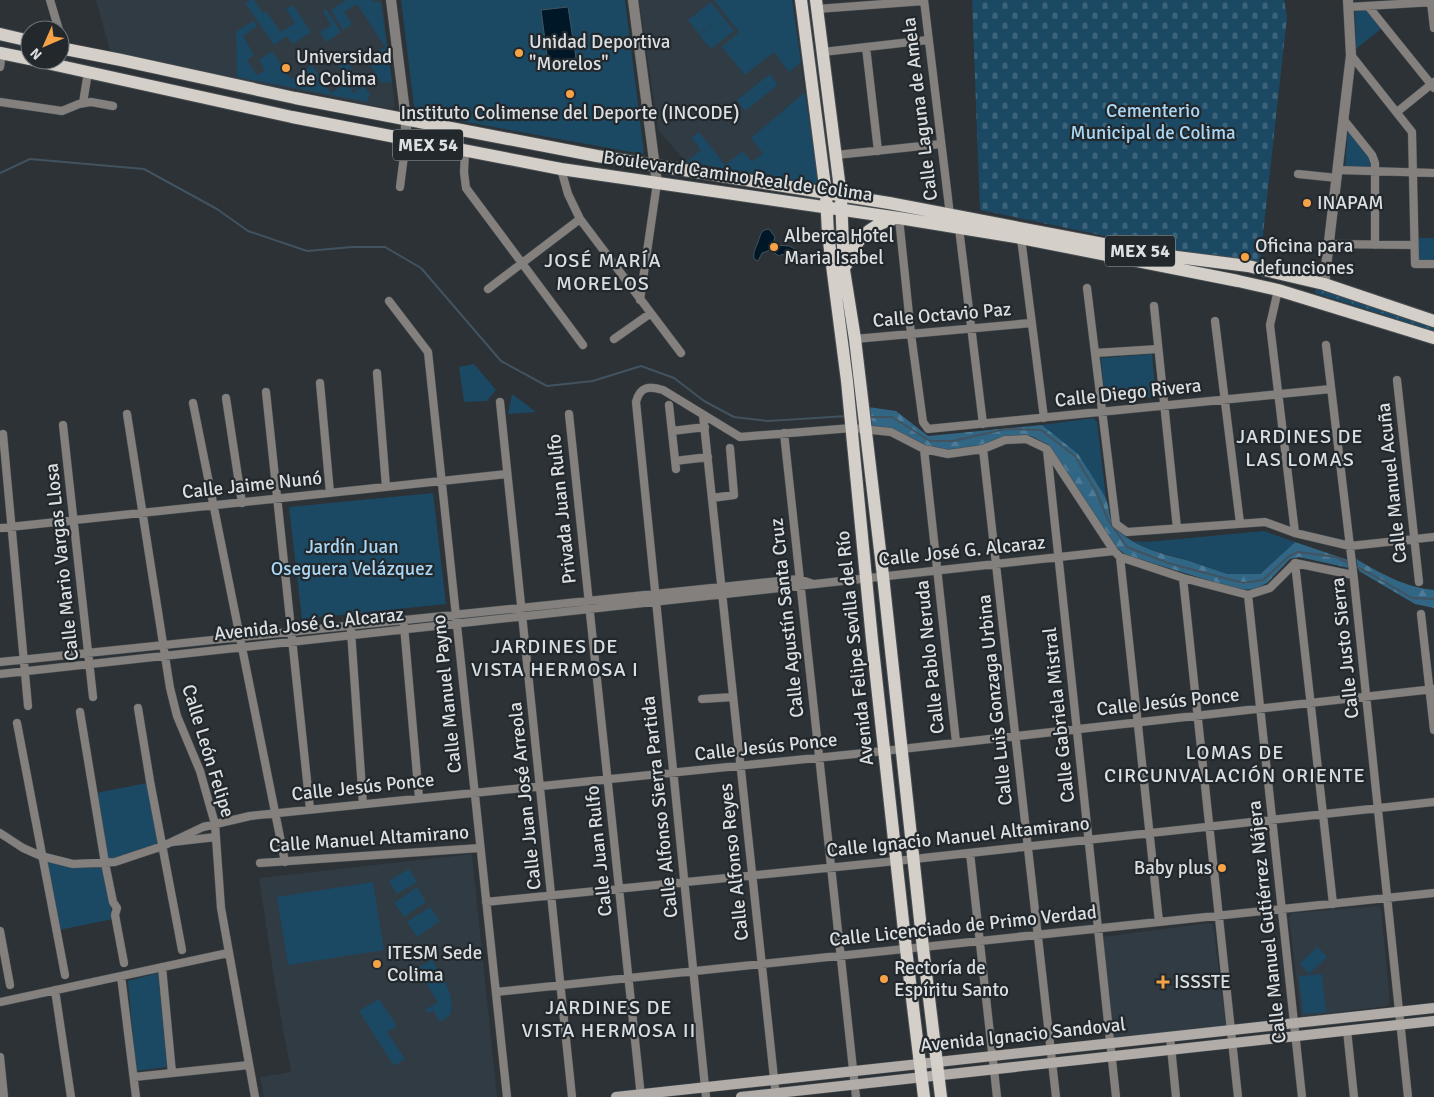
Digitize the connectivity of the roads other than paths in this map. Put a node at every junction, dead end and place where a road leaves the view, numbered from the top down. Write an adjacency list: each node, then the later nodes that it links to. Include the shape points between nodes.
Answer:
1 (50, 0): 11 (street)
2 (391, 0): 36 (street)
3 (633, 0): 45 (street)
4 (801, 0): 25 (main road, Avenida Felipe Sevilla del Río)
5 (924, 1): 8 (street); 15 (street, Calle Laguna de Amela)
6 (1389, 2): 7 (street); 10 (street)
7 (1432, 2): 12 (street)
8 (817, 4): 18 (main road, Avenida Felipe Sevilla del Río)
9 (1349, 4): 10 (street); 20 (street)
10 (1368, 6): 28 (street)
11 (56, 20)
12 (1434, 28)
13 (0, 34): 14 (main road)
14 (20, 39)
15 (928, 40): 16 (street); 40 (street, Calle Laguna de Amela)
16 (866, 47): 18 (street); 41 (street)
17 (70, 50): 27 (main road, Boulevard Camino Real de Colima / MEX 54)
18 (823, 52): 22 (main road, Avenida Felipe Sevilla del Río)
19 (1, 53): 21 (main road, Boulevard Camino Real de Colima / MEX 54); 23 (street)
20 (1352, 56): 34 (street); 37 (street)
21 (20, 57)
22 (824, 66): 25 (main road); 43 (main road, Avenida Felipe Sevilla del Río)
23 (0, 67)
24 (70, 68): 26 (main road, Boulevard Camino Real de Colima / MEX 54)
25 (810, 68): 55 (main road, Avenida Felipe Sevilla del Río)
26 (88, 72): 29 (main road, Boulevard Camino Real de Colima / MEX 54); 32 (street)
27 (202, 77): 29 (main road); 30 (main road, Boulevard Camino Real de Colima / MEX 54)
28 (1433, 85): 34 (street)
29 (198, 97): 35 (main road, Boulevard Camino Real de Colima / MEX 54)
30 (295, 98): 35 (main road); 36 (main road, Boulevard Camino Real de Colima / MEX 54)
31 (0, 102): 32 (street, via 62,111)
32 (83, 103): 33 (street)
33 (113, 106)
34 (1396, 112): 49 (street, via 1412,132)
35 (292, 117): 38 (main road, Boulevard Camino Real de Colima / MEX 54)
36 (406, 120): 38 (street); 39 (main road, Boulevard Camino Real de Colima / MEX 54)
37 (1344, 120): 48 (street, via 1372,155); 52 (street)
38 (406, 140): 42 (main road, Boulevard Camino Real de Colima / MEX 54); 54 (street)
39 (532, 144): 44 (main road); 45 (main road, Boulevard Camino Real de Colima / MEX 54)
40 (941, 144): 41 (street); 61 (street, Calle Laguna de Amela)
41 (878, 151): 43 (street)
42 (465, 152): 44 (main road, Boulevard Camino Real de Colima / MEX 54); 70 (street, via 466,188)
43 (836, 155): 47 (main road, Avenida Felipe Sevilla del Río)
44 (528, 163): 46 (main road, Boulevard Camino Real de Colima / MEX 54)
45 (655, 166): 53 (street); 55 (main road, Boulevard Camino Real de Colima / MEX 54)
46 (561, 170): 53 (main road, Boulevard Camino Real de Colima / MEX 54); 63 (street)
47 (838, 170): 56 (main road, Avenida Felipe Sevilla del Río); 58 (main road, via 848,186 858,194)
48 (1376, 171): 49 (street); 52 (street); 68 (street)
49 (1414, 172): 50 (street); 69 (street)
50 (1434, 173)
51 (1298, 174): 52 (street)
52 (1337, 174): 67 (street)
53 (657, 183): 57 (main road, Boulevard Camino Real de Colima / MEX 54); 81 (street)
54 (400, 187)
55 (826, 194): 56 (main road, Boulevard Camino Real de Colima / MEX 54); 59 (main road, Avenida Felipe Sevilla del Río)
56 (841, 197): 58 (main road, Boulevard Camino Real de Colima / MEX 54); 60 (main road, Avenida Felipe Sevilla del Río)
57 (770, 200): 59 (main road, Boulevard Camino Real de Colima / MEX 54); 65 (main road, via 809,211 823,224)
58 (886, 203): 61 (main road, Boulevard Camino Real de Colima / MEX 54)
59 (826, 208): 60 (main road, Boulevard Camino Real de Colima / MEX 54); 65 (main road, Avenida Felipe Sevilla del Río)
60 (842, 210): 62 (main road, Boulevard Camino Real de Colima / MEX 54); 73 (main road, Avenida Felipe Sevilla del Río)
61 (950, 215): 72 (main road, Boulevard Camino Real de Colima / MEX 54, via 1161,255)
62 (897, 218): 64 (main road, Boulevard Camino Real de Colima / MEX 54); 73 (main road, via 879,223 859,239); 89 (street)
63 (580, 219): 70 (street); 81 (street)
64 (959, 228): 66 (main road, Boulevard Camino Real de Colima / MEX 54); 88 (street)
65 (828, 234): 117 (main road, Avenida Felipe Sevilla del Río)
66 (1020, 238): 75 (main road, Boulevard Camino Real de Colima / MEX 54); 87 (street)
67 (1329, 244): 68 (street); 76 (street)
68 (1375, 245): 69 (street)
69 (1414, 245): 71 (street, via 1415,264)
70 (522, 263): 79 (street); 93 (street)
71 (1434, 264)
72 (1243, 265): 74 (main road, Boulevard Camino Real de Colima / MEX 54); 75 (main road, via 1247,274)
73 (844, 270): 92 (main road, Avenida Felipe Sevilla del Río)
74 (1269, 271): 76 (main road, Boulevard Camino Real de Colima / MEX 54); 77 (main road, via 1263,278)
75 (1242, 282): 77 (main road, Boulevard Camino Real de Colima / MEX 54)
76 (1324, 284): 86 (main road, Boulevard Camino Real de Colima / MEX 54)
77 (1263, 286): 80 (main road, Boulevard Camino Real de Colima / MEX 54)
78 (1088, 288): 97 (street)
79 (488, 289)
80 (1278, 290): 90 (main road, Boulevard Camino Real de Colima / MEX 54); 103 (street, via 1270,325)
81 (640, 300): 84 (street)
82 (389, 301): 129 (street, Calle Manuel Payno, via 428,352)
83 (1154, 306): 95 (street)
84 (650, 313): 91 (street); 96 (street)
85 (1215, 321): 105 (street)
86 (1434, 321)
87 (1031, 323): 88 (street, Calle Octavio Paz); 114 (street)
88 (971, 328): 89 (street, Calle Octavio Paz); 116 (street)
89 (911, 334): 92 (street, Calle Octavio Paz); 116 (street, Calle Diego Rivera, via 924,422 928,429)
90 (1434, 338)
91 (614, 339)
92 (855, 339): 118 (main road, Avenida Felipe Sevilla del Río)
93 (583, 345)
94 (1326, 345): 101 (street, Calle Justo Sierra)
95 (1158, 349): 97 (street); 109 (street)
96 (681, 353)
97 (1095, 353): 110 (street)
98 (377, 373): 130 (street)
99 (1397, 380): 144 (street, Calle Manuel Acuña)
100 (320, 383): 131 (street)
101 (1331, 389): 103 (street, Calle Diego Rivera); 145 (street, Calle Justo Sierra)
102 (266, 392): 133 (street)
103 (1277, 394): 105 (street, Calle Diego Rivera); 142 (street)
104 (226, 398): 134 (street)
105 (1225, 400): 109 (street, Calle Diego Rivera); 138 (street)
106 (500, 402): 128 (street, Calle Juan José Arreola)
107 (193, 404): 135 (street)
108 (669, 405): 120 (street)
109 (1164, 406): 110 (street, Calle Diego Rivera); 141 (street)
110 (1102, 412): 114 (street, Calle Diego Rivera); 141 (street, via 1116,524 1127,532)
111 (127, 414): 136 (street, Calle León Felipe)
112 (569, 414): 160 (street, Privada Juan Rulfo)
113 (703, 414): 119 (street, Calle Alfonso Reyes); 121 (street, via 740,437); 159 (street, Calle Alfonso Sierra Partida, via 654,387 645,388 638,394 636,402)
114 (1044, 418): 116 (street, Calle Diego Rivera)
115 (63, 424): 137 (street, Calle Mario Vargas Llosa)
116 (983, 424)
117 (852, 426): 118 (street); 121 (street); 153 (main road, Avenida Felipe Sevilla del Río)
118 (866, 426): 126 (street, via 891,432); 152 (main road, Avenida Felipe Sevilla del Río)
119 (705, 427): 120 (street); 127 (street, Calle Alfonso Reyes)
120 (672, 431): 127 (street, via 676,465)
121 (784, 433): 155 (street, Calle Agustín Santa Cruz)
122 (3, 434): 139 (street)
123 (730, 448): 132 (street, via 734,495)
124 (983, 448): 125 (street, via 1004,440 1026,439); 126 (street, via 948,454); 149 (street, Calle Luis Gonzaga Urbina)
125 (1047, 448): 146 (street); 147 (street, Calle Gabriela Mistral)
126 (924, 449): 150 (street, Calle Pablo Neruda)
127 (708, 457): 132 (street, Calle Alfonso Reyes)
128 (507, 474): 129 (street, Calle Jaime Nunó); 161 (street, Calle Juan José Arreola)
129 (441, 481): 130 (street, Calle Jaime Nunó); 162 (street, Calle Manuel Payno)
130 (386, 487): 131 (street, Calle Jaime Nunó)
131 (330, 493): 133 (street, Calle Jaime Nunó)
132 (712, 498): 157 (street, Calle Alfonso Reyes)
133 (277, 499): 134 (street, Calle Jaime Nunó); 169 (street)
134 (242, 502): 135 (street, Calle Jaime Nunó)
135 (213, 506): 136 (street, Calle Jaime Nunó); 171 (street)
136 (143, 513): 137 (street, Calle Jaime Nunó); 173 (street, Calle León Felipe)
137 (73, 520): 139 (street, Calle Jaime Nunó); 175 (street, Calle Mario Vargas Llosa)
138 (1240, 524): 141 (street); 142 (street, via 1265,522)
139 (11, 527): 140 (street, Calle Jaime Nunó); 177 (street)
140 (0, 528)
141 (1177, 528)
142 (1295, 533): 145 (street)
143 (1434, 538): 144 (street)
144 (1415, 539): 145 (street); 156 (street, Calle Manuel Acuña)
145 (1351, 550): 151 (street, Calle Justo Sierra)
146 (1117, 554): 147 (street, Calle José G. Alcaraz); 154 (street); 193 (street)
147 (1059, 557): 149 (street, Calle José G. Alcaraz); 195 (street, Calle Gabriela Mistral)
148 (1295, 563): 151 (street); 158 (street, via 1270,588); 187 (street)
149 (996, 564): 150 (street, Calle José G. Alcaraz); 197 (street, Calle Luis Gonzaga Urbina)
150 (937, 570): 152 (street, Calle José G. Alcaraz); 198 (street, Calle Pablo Neruda)
151 (1353, 573): 183 (street, Calle Justo Sierra)
152 (883, 576): 153 (street, Calle José G. Alcaraz); 199 (main road, Avenida Felipe Sevilla del Río)
153 (866, 578): 155 (street, Calle José G. Alcaraz, via 814,584); 200 (main road, Avenida Felipe Sevilla del Río)
154 (1183, 578): 158 (street); 192 (street)
155 (800, 582): 157 (street, Avenida José G. Alcaraz); 201 (street, Calle Agustín Santa Cruz)
156 (1419, 582)
157 (722, 591): 159 (street, Avenida José G. Alcaraz); 185 (street, Calle Alfonso Reyes)
158 (1248, 595): 190 (street, Calle Manuel Gutiérrez Nájera)
159 (655, 598): 160 (street, Avenida José G. Alcaraz); 203 (street, Calle Alfonso Sierra Partida)
160 (589, 605): 161 (street, Avenida José G. Alcaraz); 164 (street, Avenida José G. Alcaraz); 204 (street, Calle Juan Rulfo)
161 (521, 608): 162 (street, Avenida José G. Alcaraz); 164 (street, Calle Juan José Arreola)
162 (455, 614): 165 (street, Avenida José G. Alcaraz); 166 (street, Calle Manuel Payno)
163 (1421, 614): 182 (street)
164 (522, 616): 166 (street, Avenida José G. Alcaraz); 205 (street, Calle Juan José Arreola)
165 (403, 620): 167 (street, Avenida José G. Alcaraz); 168 (street)
166 (456, 624): 168 (street, Avenida José G. Alcaraz); 206 (street, Calle Manuel Payno)
167 (350, 625): 169 (street, Avenida José G. Alcaraz); 170 (street)
168 (404, 629): 170 (street, Avenida José G. Alcaraz); 207 (street)
169 (290, 632): 171 (street, Avenida José G. Alcaraz); 172 (street)
170 (351, 635): 172 (street, Avenida José G. Alcaraz); 209 (street)
171 (240, 637): 173 (street, Avenida José G. Alcaraz); 174 (street)
172 (292, 642): 174 (street, Avenida José G. Alcaraz); 211 (street)
173 (164, 645): 175 (street, Avenida José G. Alcaraz); 176 (street, Calle León Felipe)
174 (242, 647): 176 (street, Avenida José G. Alcaraz); 212 (street)
175 (88, 652): 177 (street, Avenida José G. Alcaraz); 179 (street, Calle Mario Vargas Llosa)
176 (165, 656): 179 (street, Avenida José G. Alcaraz); 215 (street, Calle León Felipe, via 177,716 200,771)
177 (24, 659): 178 (street, Avenida José G. Alcaraz); 180 (street)
178 (0, 662)
179 (89, 664): 180 (street, Avenida José G. Alcaraz); 184 (street, Calle Mario Vargas Llosa)
180 (25, 671): 181 (street, Avenida José G. Alcaraz); 188 (street)
181 (0, 674)
182 (1432, 689): 183 (street, Calle Jesús Ponce); 196 (street)
183 (1366, 696): 187 (street, Calle Jesús Ponce); 210 (street, Calle Justo Sierra)
184 (93, 697)
185 (733, 697): 186 (street); 202 (street, Calle Alfonso Reyes)
186 (702, 699)
187 (1311, 702): 190 (street, Calle Jesús Ponce); 213 (street)
188 (28, 706)
189 (138, 708): 221 (street, via 150,781)
190 (1260, 708): 192 (street, Calle Jesús Ponce); 214 (street, Calle Manuel Gutiérrez Nájera)
191 (80, 712): 229 (street)
192 (1198, 715): 193 (street, Calle Jesús Ponce); 216 (street)
193 (1137, 722): 195 (street, Calle Jesús Ponce); 218 (street)
194 (18, 723): 225 (street)
195 (1077, 729): 197 (street, Calle Jesús Ponce); 220 (street, Calle Gabriela Mistral)
196 (1434, 730)
197 (1015, 736): 198 (street, Calle Jesús Ponce); 222 (street, Calle Luis Gonzaga Urbina)
198 (956, 742): 199 (street, Calle Jesús Ponce)
199 (902, 748): 200 (street, Calle Jesús Ponce); 226 (main road, Avenida Felipe Sevilla del Río)
200 (884, 751): 201 (street, Calle Jesús Ponce); 227 (main road, Avenida Felipe Sevilla del Río)
201 (819, 758): 202 (street, Calle Jesús Ponce); 231 (street, Calle Agustín Santa Cruz)
202 (740, 766): 203 (street, Calle Jesús Ponce); 232 (street, Calle Alfonso Reyes)
203 (673, 772): 204 (street, Calle Jesús Ponce); 233 (street, Calle Alfonso Sierra Partida)
204 (607, 779): 205 (street, Calle Jesús Ponce); 234 (street, Calle Juan Rulfo)
205 (540, 786): 206 (street, Calle Jesús Ponce); 236 (street, Calle Juan José Arreola)
206 (474, 792): 207 (street, Calle Jesús Ponce); 223 (street, Calle Manuel Payno)
207 (419, 798): 209 (street, Calle Jesús Ponce)
208 (1434, 802): 210 (street, Calle Ignacio Manuel Altamirano)
209 (363, 804): 211 (street, Calle Jesús Ponce)
210 (1378, 808): 213 (street, Calle Ignacio Manuel Altamirano); 237 (street, Calle Justo Sierra)
211 (310, 809): 212 (street, Calle Jesús Ponce)
212 (275, 813): 215 (street, Calle Jesús Ponce); 228 (street)
213 (1323, 814): 214 (street, Calle Ignacio Manuel Altamirano); 239 (street)
214 (1272, 820): 216 (street, Calle Ignacio Manuel Altamirano); 240 (street, Calle Manuel Gutiérrez Nájera)
215 (215, 824): 219 (street, Calle León Felipe); 221 (street, Calle Jesús Ponce)
216 (1210, 826): 218 (street, Calle Ignacio Manuel Altamirano); 241 (street)
217 (0, 833): 225 (street)
218 (1149, 833): 220 (street, Calle Ignacio Manuel Altamirano); 242 (street)
219 (216, 837): 221 (street); 250 (street, Calle León Felipe)
220 (1089, 840): 222 (street, Calle Ignacio Manuel Altamirano); 243 (street, Calle Gabriela Mistral)
221 (167, 844): 229 (street); 249 (street)
222 (1028, 846): 224 (street, Calle Ignacio Manuel Altamirano); 245 (street, Calle Luis Gonzaga Urbina)
223 (480, 848): 228 (street, Calle Manuel Altamirano); 238 (street, Calle Manuel Payno)
224 (970, 853): 226 (street, Calle Ignacio Manuel Altamirano); 246 (street)
225 (42, 856): 229 (street, via 73,864); 256 (street)
226 (915, 859): 227 (street, Calle Ignacio Manuel Altamirano); 247 (main road, Avenida Felipe Sevilla del Río)
227 (896, 861): 231 (street, Calle Ignacio Manuel Altamirano); 248 (main road, Avenida Felipe Sevilla del Río)
228 (285, 862): 230 (street, Calle Manuel Altamirano)
229 (105, 863): 252 (street, via 117,908 115,915)
230 (260, 864)
231 (831, 867): 232 (street, Calle Ignacio Manuel Altamirano); 251 (street, Calle Agustín Santa Cruz)
232 (752, 875): 233 (street, Calle Ignacio Manuel Altamirano); 253 (street, Calle Alfonso Reyes)
233 (684, 882): 234 (street, Calle Ignacio Manuel Altamirano); 255 (street, Calle Alfonso Sierra Partida)
234 (619, 888): 236 (street, Calle Ignacio Manuel Altamirano); 258 (street, Calle Juan Rulfo)
235 (1434, 893): 237 (street, Calle Licenciado de Primo Verdad)
236 (551, 895): 238 (street, Calle Ignacio Manuel Altamirano); 260 (street, Calle Juan José Arreola)
237 (1387, 898): 239 (street, Calle Licenciado de Primo Verdad); 265 (street, Calle Justo Sierra)
238 (486, 902): 262 (street, Calle Manuel Payno)
239 (1333, 904): 240 (street, Calle Licenciado de Primo Verdad)
240 (1282, 909): 241 (street, Calle Licenciado de Primo Verdad); 267 (street, Calle Manuel Gutiérrez Nájera)
241 (1219, 916): 242 (street, Calle Licenciado de Primo Verdad); 269 (street)
242 (1159, 922): 243 (street, Calle Licenciado de Primo Verdad)
243 (1098, 929): 245 (street, Calle Licenciado de Primo Verdad); 274 (street, Calle Gabriela Mistral)
244 (0, 931): 259 (street)
245 (1038, 935): 246 (street, Calle Licenciado de Primo Verdad); 275 (street, Calle Luis Gonzaga Urbina)
246 (980, 942): 247 (street, Calle Licenciado de Primo Verdad); 277 (street)
247 (923, 948): 248 (street, Calle Licenciado de Primo Verdad); 280 (main road, Avenida Felipe Sevilla del Río)
248 (906, 949): 251 (street, Calle Licenciado de Primo Verdad); 282 (main road, Avenida Felipe Sevilla del Río)
249 (182, 950)
250 (228, 953): 254 (street); 283 (street, Calle León Felipe)
251 (840, 956): 253 (street, Calle Licenciado de Primo Verdad); 285 (street, Calle Agustín Santa Cruz)
252 (124, 962)
253 (762, 964): 255 (street, Calle Licenciado de Primo Verdad); 290 (street, Calle Alfonso Reyes)
254 (162, 967): 257 (street); 286 (street)
255 (693, 971): 258 (street, Calle Licenciado de Primo Verdad); 292 (street, Calle Alfonso Sierra Partida)
256 (65, 976)
257 (121, 976): 261 (street); 288 (street)
258 (629, 978): 260 (street, Calle Licenciado de Primo Verdad); 294 (street, Calle Juan Rulfo)
259 (10, 985)
260 (560, 985): 262 (street, Calle Licenciado de Primo Verdad); 300 (street, Calle Juan José Arreola)
261 (55, 990): 263 (street); 296 (street)
262 (496, 992): 299 (street, Calle Manuel Payno)
263 (0, 1002)
264 (1434, 1008): 265 (main road, Avenida Ignacio Sandoval)
265 (1399, 1012): 267 (main road, Avenida Ignacio Sandoval); 268 (street, Calle Justo Sierra)
266 (1434, 1021): 268 (main road, Avenida Ignacio Sandoval)
267 (1294, 1024): 269 (main road, Avenida Ignacio Sandoval); 271 (street, Calle Manuel Gutiérrez Nájera)
268 (1401, 1025): 270 (main road, Avenida Ignacio Sandoval); 313 (street, Calle Justo Sierra)
269 (1231, 1030): 272 (main road, Avenida Ignacio Sandoval); 273 (street)
270 (1347, 1030): 271 (main road, Avenida Ignacio Sandoval); 312 (street)
271 (1295, 1036): 273 (main road, Avenida Ignacio Sandoval); 311 (street, Calle Manuel Gutiérrez Nájera)
272 (1170, 1037): 274 (main road, Avenida Ignacio Sandoval); 276 (street)
273 (1233, 1043): 276 (main road, Avenida Ignacio Sandoval); 310 (street)
274 (1111, 1044): 275 (main road, Avenida Ignacio Sandoval); 278 (street, Calle Gabriela Mistral)
275 (1050, 1050): 277 (main road, Avenida Ignacio Sandoval); 281 (street, Calle Luis Gonzaga Urbina)
276 (1171, 1050): 278 (main road, Avenida Ignacio Sandoval); 309 (street)
277 (992, 1056): 280 (main road, Avenida Ignacio Sandoval); 284 (street)
278 (1112, 1056): 281 (main road, Avenida Ignacio Sandoval); 308 (street, Calle Gabriela Mistral)
279 (0, 1057): 295 (street)
280 (937, 1062): 282 (main road, Avenida Ignacio Sandoval); 287 (main road, Avenida Felipe Sevilla del Río)
281 (1052, 1063): 284 (main road, Avenida Ignacio Sandoval); 307 (street, Calle Luis Gonzaga Urbina)
282 (921, 1064): 285 (main road, Avenida Ignacio Sandoval); 289 (main road, Avenida Felipe Sevilla del Río)
283 (249, 1065): 286 (street); 298 (street, Calle León Felipe)
284 (994, 1069): 287 (main road, Avenida Ignacio Sandoval); 306 (street)
285 (853, 1071): 290 (main road, Avenida Ignacio Sandoval); 291 (street, Calle Agustín Santa Cruz)
286 (172, 1073): 288 (street)
287 (938, 1076): 289 (main road, Avenida Ignacio Sandoval); 305 (main road, Avenida Felipe Sevilla del Río)
288 (134, 1077): 297 (street)
289 (922, 1077): 291 (main road, Avenida Ignacio Sandoval); 304 (main road, Avenida Felipe Sevilla del Río)
290 (774, 1080): 292 (main road, Avenida Ignacio Sandoval); 293 (street, Calle Alfonso Reyes)
291 (854, 1085): 293 (main road, Avenida Ignacio Sandoval); 303 (street, Calle Agustín Santa Cruz)
292 (706, 1092): 294 (main road, Avenida Ignacio Sandoval)
293 (775, 1095): 302 (main road, Avenida Ignacio Sandoval)
294 (641, 1096): 301 (main road, Avenida Ignacio Sandoval)
295 (4, 1097)
296 (71, 1097)
297 (136, 1097)
298 (254, 1097)
299 (507, 1097)
300 (572, 1097)
301 (616, 1097)
302 (741, 1097)
303 (856, 1097)
304 (924, 1097)
305 (941, 1097)
306 (996, 1097)
307 (1056, 1097)
308 (1116, 1097)
309 (1176, 1097)
310 (1238, 1097)
311 (1302, 1097)
312 (1354, 1097)
313 (1408, 1097)

